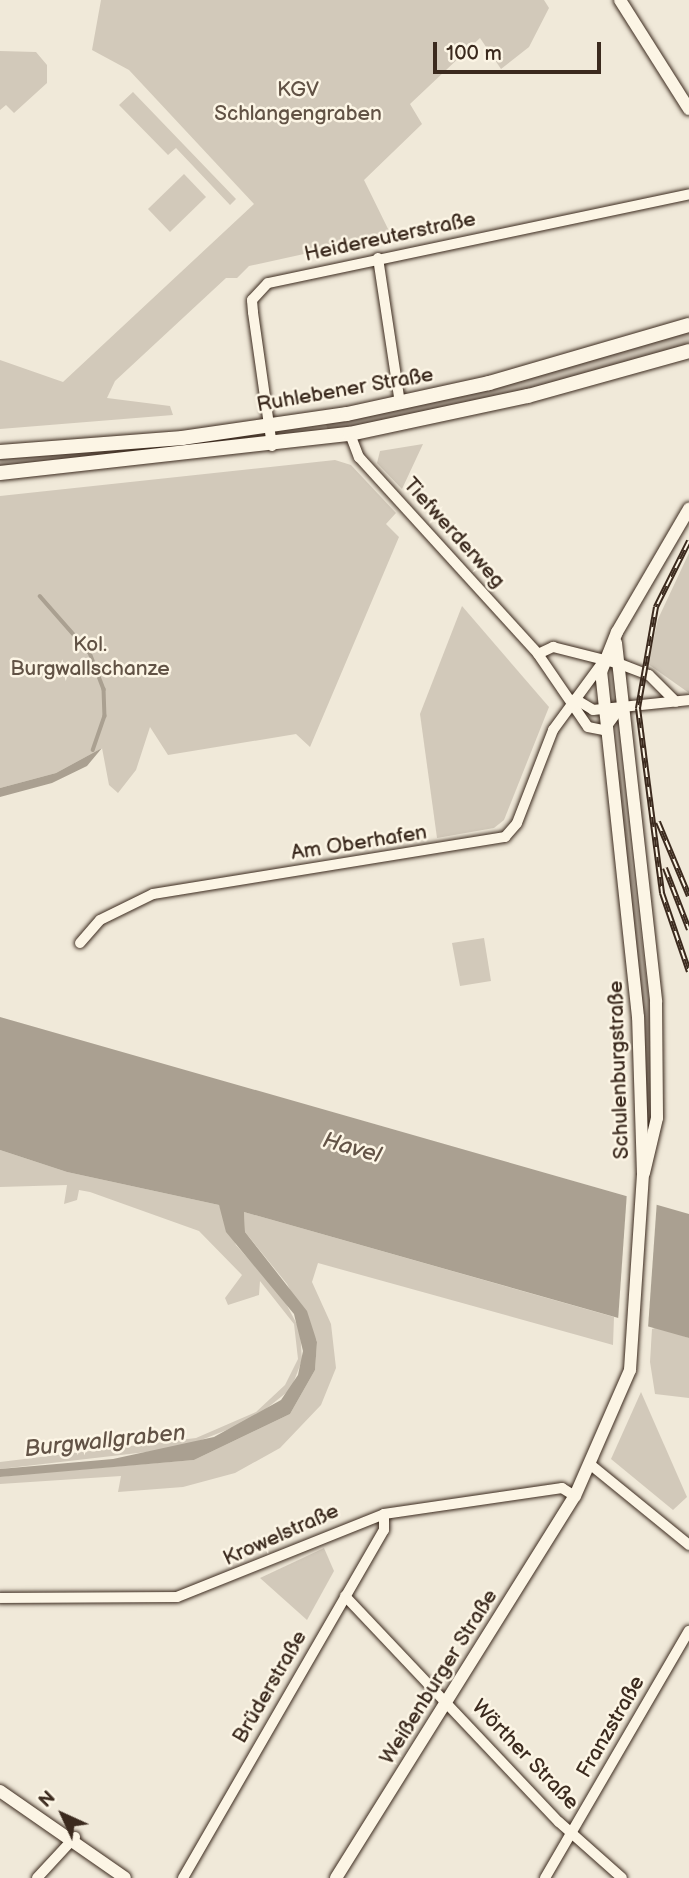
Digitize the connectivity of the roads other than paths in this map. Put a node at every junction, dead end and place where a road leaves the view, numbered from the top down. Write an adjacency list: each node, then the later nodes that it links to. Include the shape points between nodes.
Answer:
1 (621, 0): 2 (street)
2 (689, 108)
3 (689, 194): 4 (street, Heidereuterstraße)
4 (378, 258): 7 (street); 8 (street, Heidereuterstraße, via 268,283 256,293 253,312)
5 (689, 325): 7 (main road, Ruhlebener Straße)
6 (689, 351): 9 (main road, Ruhlebener Straße, via 528,396)
7 (400, 403): 8 (main road, Ruhlebener Straße)
8 (270, 426): 10 (street, Heidereuterstraße); 11 (main road, Ruhlebener Straße)
9 (351, 434): 10 (main road, Ruhlebener Straße); 14 (street, Tiefwerderweg, via 359,457)
10 (272, 446): 12 (main road, Ruhlebener Straße)
11 (0, 452)
12 (0, 473)
13 (689, 509): 15 (street, Schulenburgstraße, via 617,632)
14 (538, 654): 15 (street, via 553,647); 16 (street, Tiefwerderweg)
15 (609, 662): 16 (street); 18 (street, via 649,675); 19 (street, Schulenburgstraße); 20 (street, Schulenburgstraße)
16 (573, 697): 20 (street, Tiefwerderweg); 21 (street, Tiefwerderweg, via 588,727); 22 (street, Am Oberhafen, via 517,823 505,836 153,894 100,920)
17 (689, 700): 18 (street, Tiefwerderweg)
18 (676, 702): 19 (street, Tiefwerderweg)
19 (618, 709): 20 (street, Tiefwerderweg); 21 (street); 23 (street, Schulenburgstraße, via 656,1002 657,1118)
20 (603, 710): 21 (street, Schulenburgstraße)
21 (604, 730): 23 (street, Schulenburgstraße, via 636,993)
22 (80, 943)
23 (643, 1174): 24 (street, Weißenburger Straße, via 633,1349)
24 (591, 1465): 25 (street, Weißenburger Straße); 27 (street)
25 (575, 1496): 26 (street, Krowelstraße, via 562,1488); 31 (street, Weißenburger Straße)
26 (384, 1514): 28 (street, Brüderstraße, via 384,1530); 29 (street, Krowelstraße, via 201,1592)
27 (689, 1545)
28 (345, 1596): 31 (street, Wörther Straße); 37 (street, Brüderstraße)
29 (0, 1598)
30 (689, 1631): 33 (street, Franzstraße)
31 (447, 1703): 33 (street, Wörther Straße); 38 (street, Weißenburger Straße)
32 (0, 1791): 34 (street)
33 (572, 1830): 39 (street, Franzstraße); 40 (street, Wörther Straße)
34 (75, 1837): 35 (street); 36 (street)
35 (37, 1878)
36 (125, 1878)
37 (183, 1878)
38 (336, 1878)
39 (545, 1878)
40 (622, 1878)

